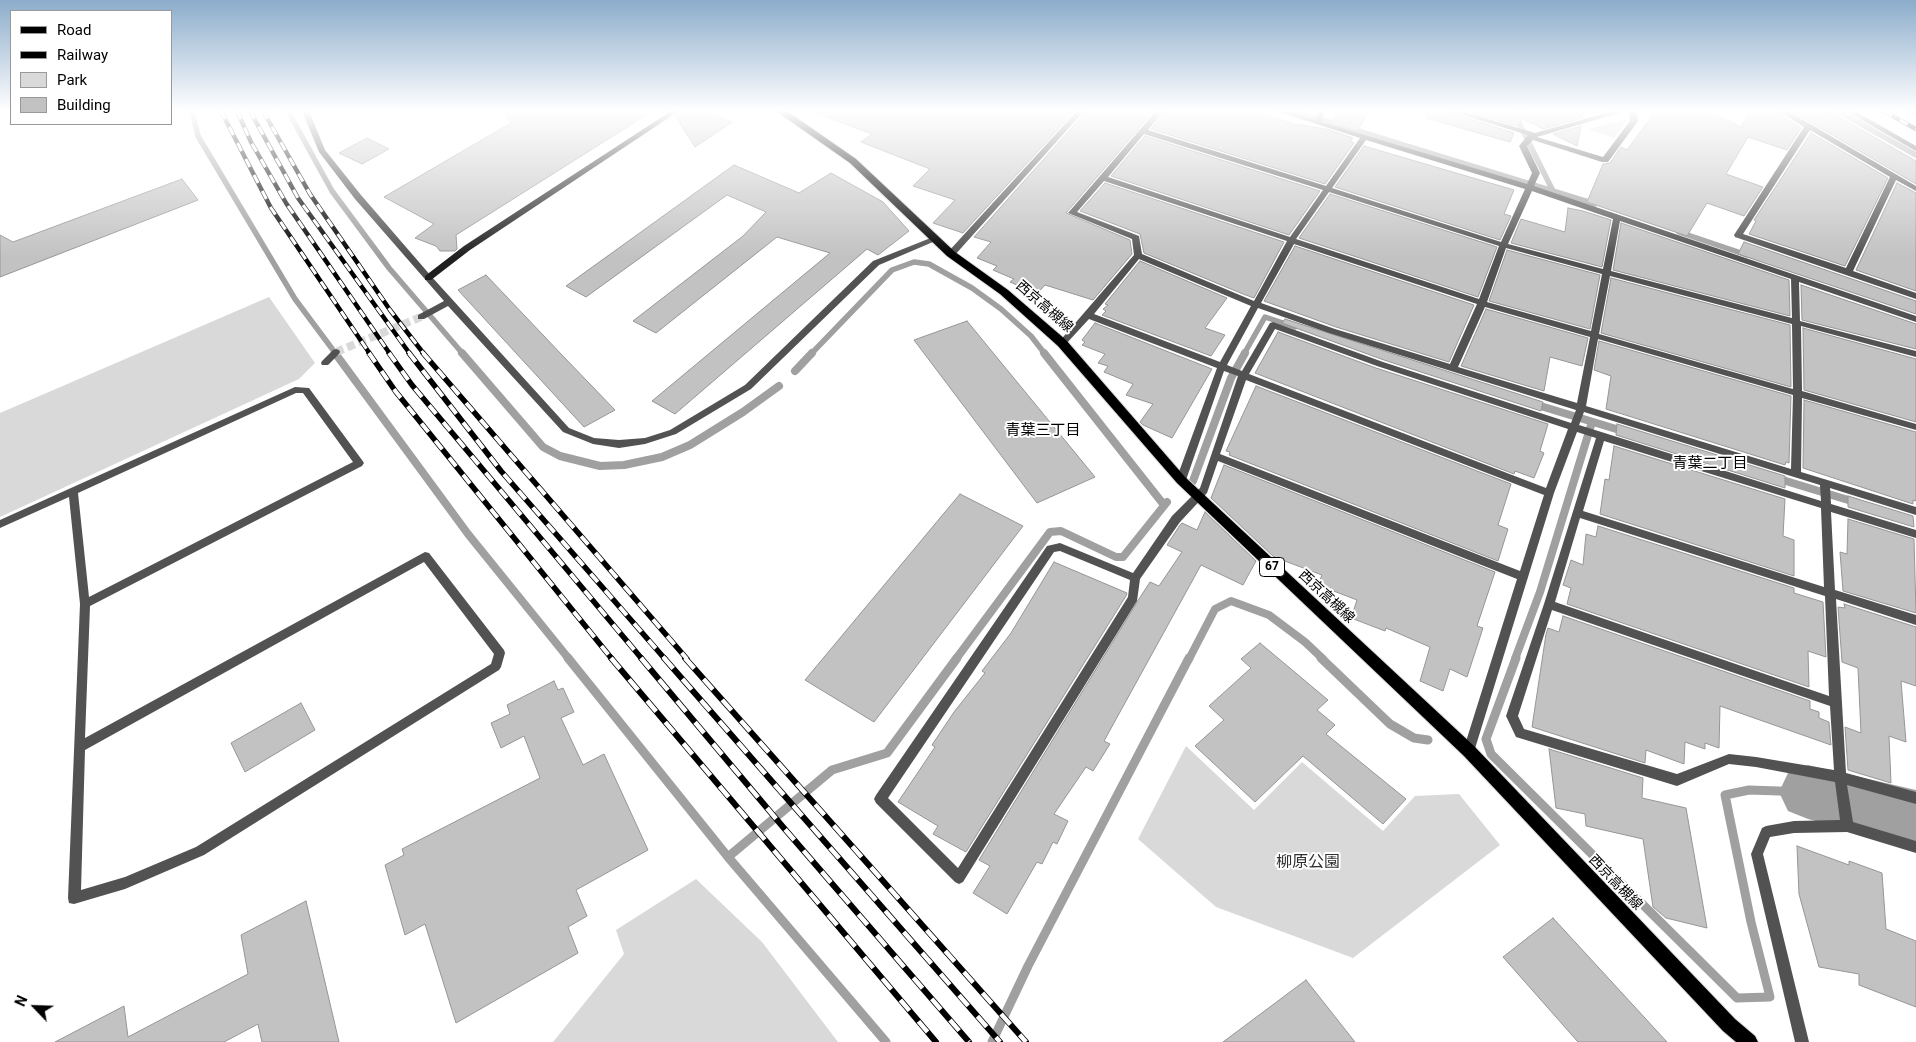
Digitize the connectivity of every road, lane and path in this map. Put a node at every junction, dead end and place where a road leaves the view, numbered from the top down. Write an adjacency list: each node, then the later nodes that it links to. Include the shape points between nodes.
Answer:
1 (329, 160): 25 (street)
2 (603, 160): 25 (street, via 467,248)
3 (851, 160): 18 (main road, 西京高槻線 / 67)
4 (1037, 160): 21 (street)
5 (1119, 160): 13 (street)
6 (1236, 160): 15 (street)
7 (1348, 160): 15 (street)
8 (1440, 160): 14 (street)
9 (1530, 160): 14 (street, via 1536,173)
10 (1787, 160): 24 (street, via 1738,235)
11 (1864, 160): 12 (street)
12 (1894, 177): 16 (street); 24 (street)
13 (1103, 178): 19 (street); 22 (street, via 1072,213 1136,238)
14 (1528, 186): 17 (street); 20 (street)
15 (1328, 188): 19 (street); 20 (street)
16 (1916, 190)
17 (1617, 219): 23 (street); 26 (street)
18 (936, 239): 21 (main road, 西京高槻線 / 67); 28 (street, via 876,263 861,274 748,387 673,432 646,441 619,444 593,441 566,430)
19 (1291, 241): 29 (street); 30 (street)
20 (1502, 245): 23 (street); 29 (street)
21 (951, 254): 36 (main road, 西京高槻線 / 67, via 1004,292)
22 (1138, 255): 30 (street); 31 (street)
23 (1606, 272): 34 (street); 35 (street)
24 (1848, 272): 27 (street)
25 (428, 278): 28 (street)
26 (1795, 279): 33 (street); 34 (street)
27 (1916, 296)
28 (450, 301): 32 (street)
29 (1482, 303): 35 (street); 41 (street)
30 (1257, 305): 40 (street); 41 (street)
31 (1088, 315): 36 (street); 40 (street)
32 (422, 317)
33 (1916, 319)
34 (1796, 322): 38 (street); 43 (street)
35 (1596, 338): 43 (street); 44 (street)
36 (1062, 343): 50 (main road, 西京高槻線 / 67)
37 (336, 352): 39 (street)
38 (1916, 354)
39 (325, 362)
40 (1224, 368): 42 (street); 50 (street)
41 (1452, 368): 44 (street)
42 (1240, 375): 45 (street, via 1272,325 1380,364); 48 (street); 53 (street)
43 (1798, 394): 46 (street); 49 (street)
44 (1581, 410): 45 (street); 49 (street)
45 (1578, 427): 47 (street); 53 (street)
46 (1916, 428)
47 (1598, 435): 55 (street); 57 (street)
48 (1215, 456): 54 (street, via 1204,490); 60 (street)
49 (1796, 473): 51 (street)
50 (1181, 480): 54 (main road, 西京高槻線 / 67)
51 (1824, 482): 55 (street); 56 (street)
52 (73, 492): 58 (street); 63 (street); 63 (street, via 295,390 306,390 359,463)
53 (1550, 493): 60 (street)
54 (1198, 496): 61 (street, via 1176,519); 68 (main road, 西京高槻線 / 67)
55 (1826, 506): 59 (street); 62 (street)
56 (1916, 511)
57 (1577, 513): 62 (street); 64 (street)
58 (0, 524)
59 (1916, 534)
60 (1524, 577): 68 (street)
61 (1135, 578): 61 (street, via 1133,598 959,878 880,800 1051,549 1060,547)
62 (1829, 592): 65 (street); 66 (street)
63 (85, 604): 67 (street)
64 (1549, 604): 66 (street); 69 (street, via 1512,716 1520,733 1677,780 1728,759)
65 (1916, 620)
66 (1835, 703): 69 (street)
67 (78, 747): 67 (street, via 74,898 125,883 200,851 495,666 500,653 425,556)
68 (1469, 751): 73 (main road, 西京高槻線 / 67, via 1729,1025)
69 (1840, 777): 70 (street); 71 (street)
70 (1916, 798)
71 (1846, 826): 72 (street); 74 (street, via 1794,827 1766,832 1757,854)
72 (1916, 848)
73 (1749, 1042)
74 (1802, 1042)

